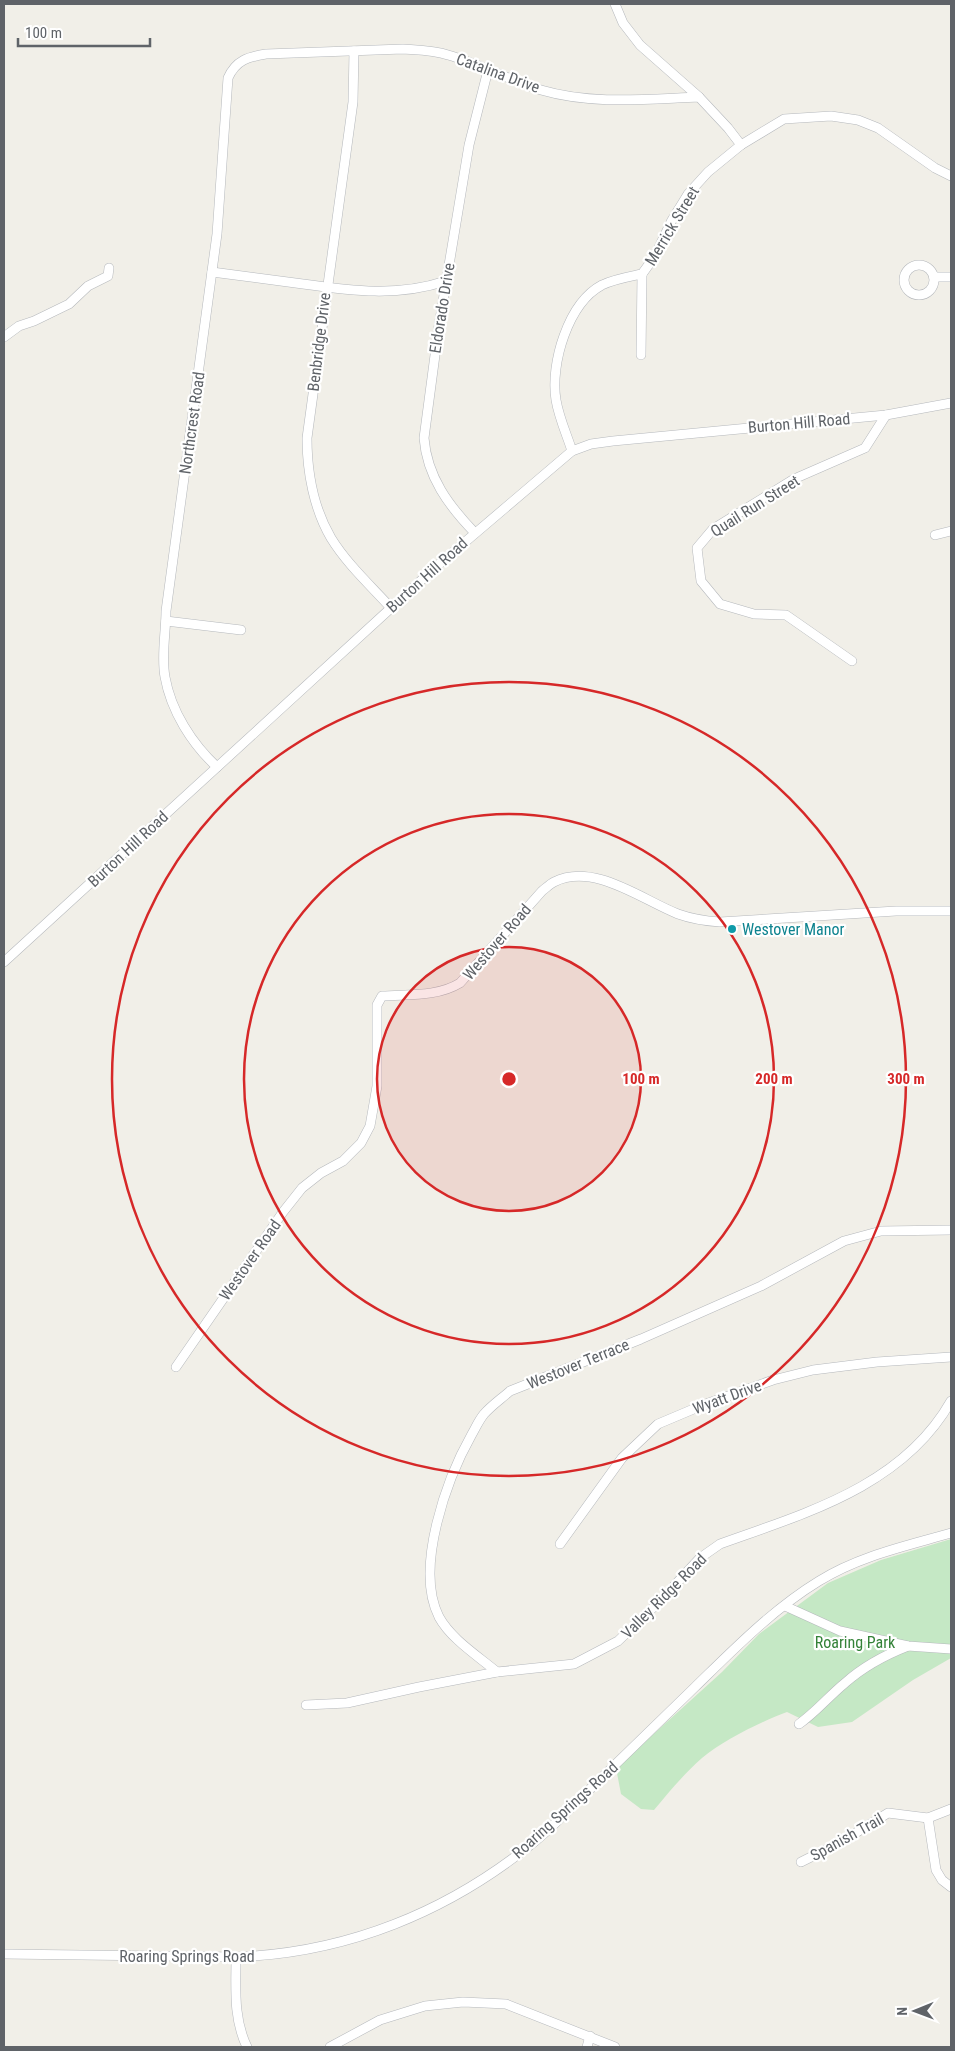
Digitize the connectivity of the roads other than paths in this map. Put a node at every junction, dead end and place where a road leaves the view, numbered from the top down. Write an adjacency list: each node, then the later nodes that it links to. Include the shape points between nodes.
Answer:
1 (615, 4): 5 (street, via 623,23 640,45)
2 (354, 51): 3 (street, Catalina Drive, via 266,54 248,57); 4 (street, Catalina Drive, via 425,50 448,54); 14 (street, Benbridge Drive, via 353,102)
3 (235, 66): 9 (street, Northcrest Road, via 228,78)
4 (488, 70): 5 (street, Catalina Drive, via 541,90 579,98 641,101); 13 (street, Eldorado Drive, via 469,146)
5 (699, 97): 6 (street)
6 (741, 145): 7 (street, Merrick Street, via 784,119 831,116 858,120 878,128); 10 (street, Merrick Street, via 708,172 688,194)
7 (951, 176)
8 (109, 268): 15 (street, via 108,276 88,286 69,304 18,326)
9 (212, 272): 14 (street); 24 (street, Northcrest Road)
10 (642, 274): 16 (street); 19 (street, Merrick Street, via 617,279 590,294 562,340 556,366 555,398)
11 (934, 277): 12 (street)
12 (951, 277)
13 (446, 281): 14 (street, via 394,292); 21 (street, Eldorado Drive, via 424,438 425,451 442,493 454,512)
14 (326, 288): 23 (street, Benbridge Drive, via 307,438 315,498 331,538)
15 (4, 337)
16 (641, 355)
17 (951, 403): 18 (street, Burton Hill Road)
18 (886, 415): 19 (street, Burton Hill Road, via 613,441 591,444); 26 (street, Quail Run Street, via 864,448 794,479 713,529 697,548 701,581 720,604 754,614 786,615)
19 (572, 452): 21 (street, Burton Hill Road)
20 (951, 531): 22 (street)
21 (475, 533): 23 (street, Burton Hill Road)
22 (935, 534)
23 (391, 608): 27 (street, Burton Hill Road)
24 (166, 621): 25 (street); 27 (street, Northcrest Road, via 165,677 172,701 195,744)
25 (241, 630)
26 (852, 661)
27 (217, 766): 29 (street, Burton Hill Road)
28 (951, 911): 32 (street, Westover Road, via 896,911 720,922 678,914 592,876 554,881 460,983 448,990 431,993 382,996 377,1005 375,1099 370,1126 361,1143 343,1161 302,1188)
29 (4, 962)
30 (951, 1230): 39 (street, Westover Terrace, via 881,1231 844,1241 753,1290 641,1340 510,1391 493,1405 483,1416 454,1470 434,1534 430,1572 438,1616)
31 (951, 1357): 35 (street, Wyatt Drive, via 813,1370 702,1405 658,1424 622,1458)
32 (176, 1367)
33 (951, 1400): 39 (street, Valley Ridge Road, via 928,1433 883,1474 823,1507 711,1549 618,1641 574,1664)
34 (951, 1533): 36 (street, Roaring Springs Road, via 888,1549 861,1560 819,1580)
35 (560, 1544)
36 (785, 1606): 37 (street, via 840,1631); 47 (street, Roaring Springs Road, via 737,1647 536,1841 460,1894 395,1926 370,1934 304,1951)
37 (908, 1646): 38 (street); 41 (street, via 883,1656 845,1682)
38 (951, 1649)
39 (497, 1672): 40 (street, Valley Ridge Road, via 347,1703)
40 (306, 1705)
41 (799, 1724)
42 (951, 1809): 43 (street, Spanish Trail)
43 (928, 1818): 44 (street, Spanish Trail, via 888,1813); 45 (street, via 936,1870)
44 (802, 1862)
45 (951, 1887)
46 (4, 1954): 47 (street, Roaring Springs Road)
47 (236, 1957): 49 (street, via 237,2017)
48 (590, 2036): 50 (street, via 506,2004 463,2002 425,2006 387,2018); 51 (street); 52 (street)
49 (247, 2047)
50 (330, 2047)
51 (587, 2047)
52 (615, 2047)

